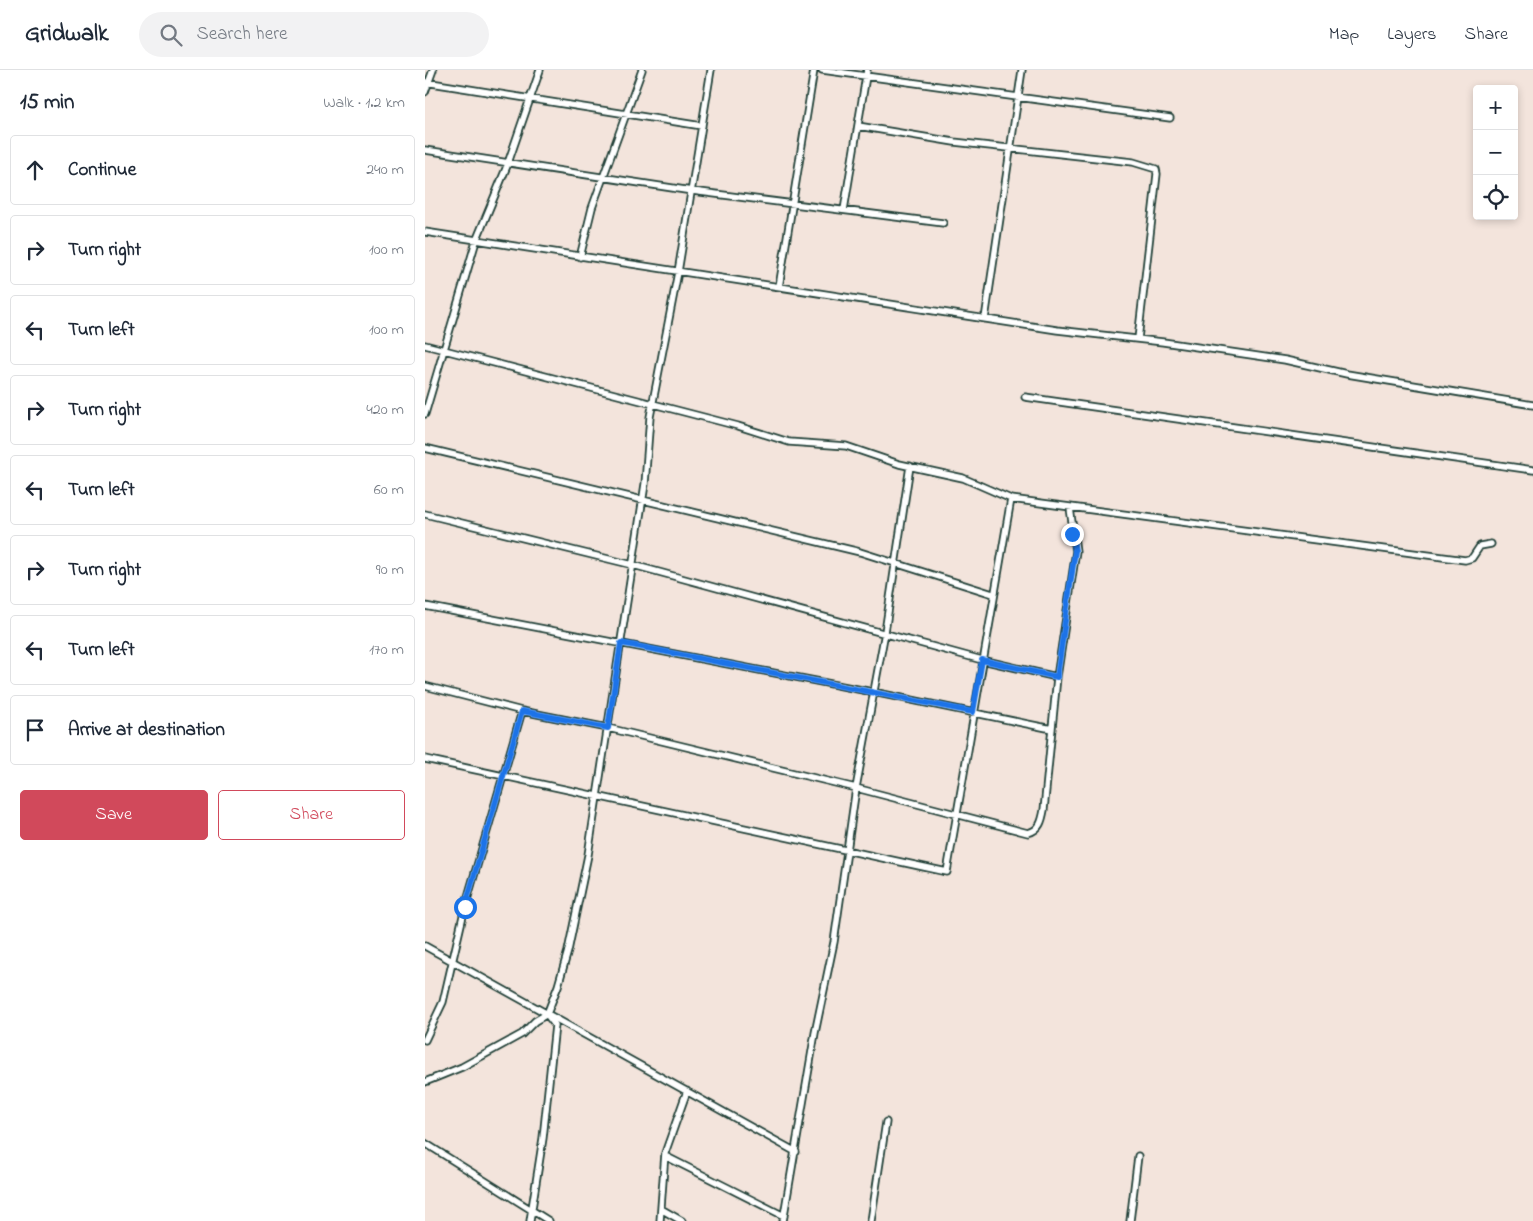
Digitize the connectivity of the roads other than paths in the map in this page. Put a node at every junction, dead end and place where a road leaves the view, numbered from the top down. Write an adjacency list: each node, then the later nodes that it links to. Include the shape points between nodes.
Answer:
1 (433, 70): 9 (street)
2 (539, 70): 12 (street)
3 (642, 70): 13 (street)
4 (711, 70): 15 (street)
5 (814, 70): 22 (street)
6 (822, 70): 8 (street)
7 (1022, 70): 11 (street)
8 (867, 73): 11 (street); 16 (street)
9 (427, 82): 10 (street); 12 (street)
10 (425, 92)
11 (1018, 97): 14 (street); 17 (street)
12 (529, 98): 13 (street); 19 (street)
13 (625, 114): 15 (street); 20 (street)
14 (1170, 118)
15 (702, 126): 21 (street)
16 (859, 126): 17 (street); 23 (street)
17 (1010, 148): 30 (street); 31 (street, via 1133,162 1156,169)
18 (425, 150): 19 (street)
19 (508, 164): 20 (street); 26 (street)
20 (602, 178): 21 (street); 27 (street)
21 (692, 191): 22 (street); 28 (street)
22 (793, 204): 23 (street); 29 (street)
23 (844, 210): 24 (street)
24 (943, 223)
25 (425, 232): 26 (street)
26 (476, 240): 27 (street); 33 (street)
27 (580, 257): 28 (street)
28 (679, 272): 29 (street); 35 (street)
29 (779, 287): 30 (street)
30 (985, 319): 31 (street)
31 (1138, 339): 36 (street, via 1285,360 1347,374)
32 (425, 346): 33 (street)
33 (444, 350): 35 (street); 37 (street)
34 (1025, 397): 40 (street)
35 (653, 404): 39 (street, via 789,442 846,446); 41 (street)
36 (1533, 405)
37 (425, 414)
38 (425, 448): 41 (street)
39 (910, 466): 42 (street, via 963,478); 46 (street)
40 (1533, 470)
41 (643, 500): 46 (street); 47 (street)
42 (1011, 500): 43 (street); 48 (street)
43 (1070, 508): 45 (street, via 1465,560 1472,558 1480,546); 53 (street, via 1075,551)
44 (425, 514): 47 (street)
45 (1491, 544)
46 (894, 563): 48 (street); 50 (street)
47 (633, 565): 50 (street); 51 (street)
48 (993, 594): 52 (street)
49 (425, 606): 51 (street)
50 (885, 632): 52 (street); 55 (street)
51 (621, 643): 55 (street); 58 (street)
52 (982, 660): 53 (street); 57 (street)
53 (1057, 677): 59 (street)
54 (425, 686): 56 (street)
55 (873, 692): 57 (street); 62 (street)
56 (522, 711): 58 (street); 61 (street)
57 (973, 712): 59 (street); 64 (street)
58 (608, 728): 62 (street); 63 (street)
59 (1052, 729): 64 (street, via 1042,821 1035,831 1028,833)
60 (425, 759): 61 (street)
61 (504, 778): 63 (street); 67 (street, via 465,907)
62 (856, 788): 64 (street); 65 (street)
63 (597, 795): 65 (street); 68 (street, via 568,951)
64 (956, 814): 65 (street, via 947,872)
65 (849, 851): 74 (street)
66 (425, 946): 67 (street)
67 (453, 961): 68 (street); 69 (street, via 443,1002)
68 (547, 1014): 70 (street, via 522,1034 462,1067); 71 (street); 78 (street, via 555,1025 543,1138)
69 (425, 1040)
70 (425, 1082)
71 (687, 1091): 74 (street); 75 (street)
72 (886, 1122): 84 (street)
73 (425, 1143): 78 (street)
74 (796, 1152): 79 (street)
75 (665, 1156): 77 (street); 79 (street)
76 (1138, 1156): 85 (street)
77 (661, 1209): 82 (street); 83 (street)
78 (531, 1210): 80 (street); 81 (street)
79 (783, 1219)
80 (529, 1221)
81 (549, 1221)
82 (660, 1221)
83 (682, 1221)
84 (871, 1221)
85 (1130, 1221)

